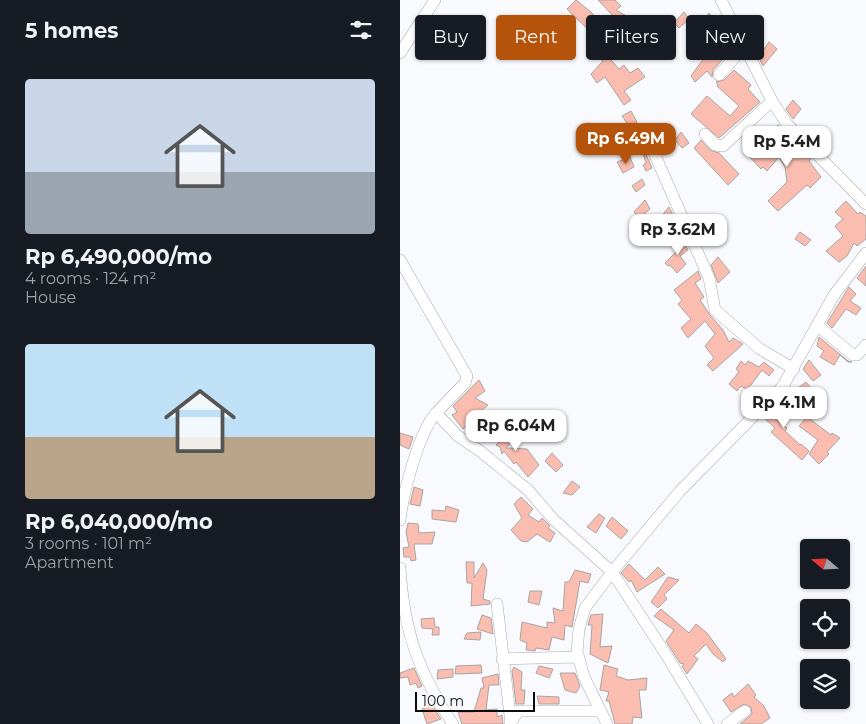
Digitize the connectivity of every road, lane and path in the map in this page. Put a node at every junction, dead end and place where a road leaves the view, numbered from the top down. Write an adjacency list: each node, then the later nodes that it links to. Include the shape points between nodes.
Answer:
1 (435, 0): 4 (street)
2 (721, 0): 3 (street)
3 (728, 15)
4 (400, 53)
5 (732, 60): 7 (street)
6 (751, 60): 8 (street)
7 (719, 75)
8 (772, 101): 10 (street, via 723,146 715,145); 11 (street, via 793,130)
9 (644, 130): 16 (street, via 709,278 715,310 760,348)
10 (705, 134)
11 (866, 204)
12 (866, 253): 14 (street, via 838,290)
13 (400, 260): 17 (street, via 467,376 465,383)
14 (818, 326): 15 (street, via 853,355); 16 (street)
15 (866, 345)
16 (794, 370): 20 (street, via 776,394 680,491)
17 (436, 413): 18 (street, via 428,422 407,483); 20 (street, via 458,436 528,490 554,520)
18 (400, 520)
19 (400, 568): 26 (street, via 402,604 408,630 430,689)
20 (612, 572): 22 (street, via 585,608 579,628); 29 (street)
21 (496, 604): 23 (street)
22 (578, 657): 23 (street); 24 (street)
23 (502, 659): 27 (street)
24 (601, 711): 27 (street, via 518,711); 28 (street)
25 (745, 711): 30 (street)
26 (453, 724)
27 (511, 724)
28 (607, 724)
29 (708, 724)
30 (727, 724)

